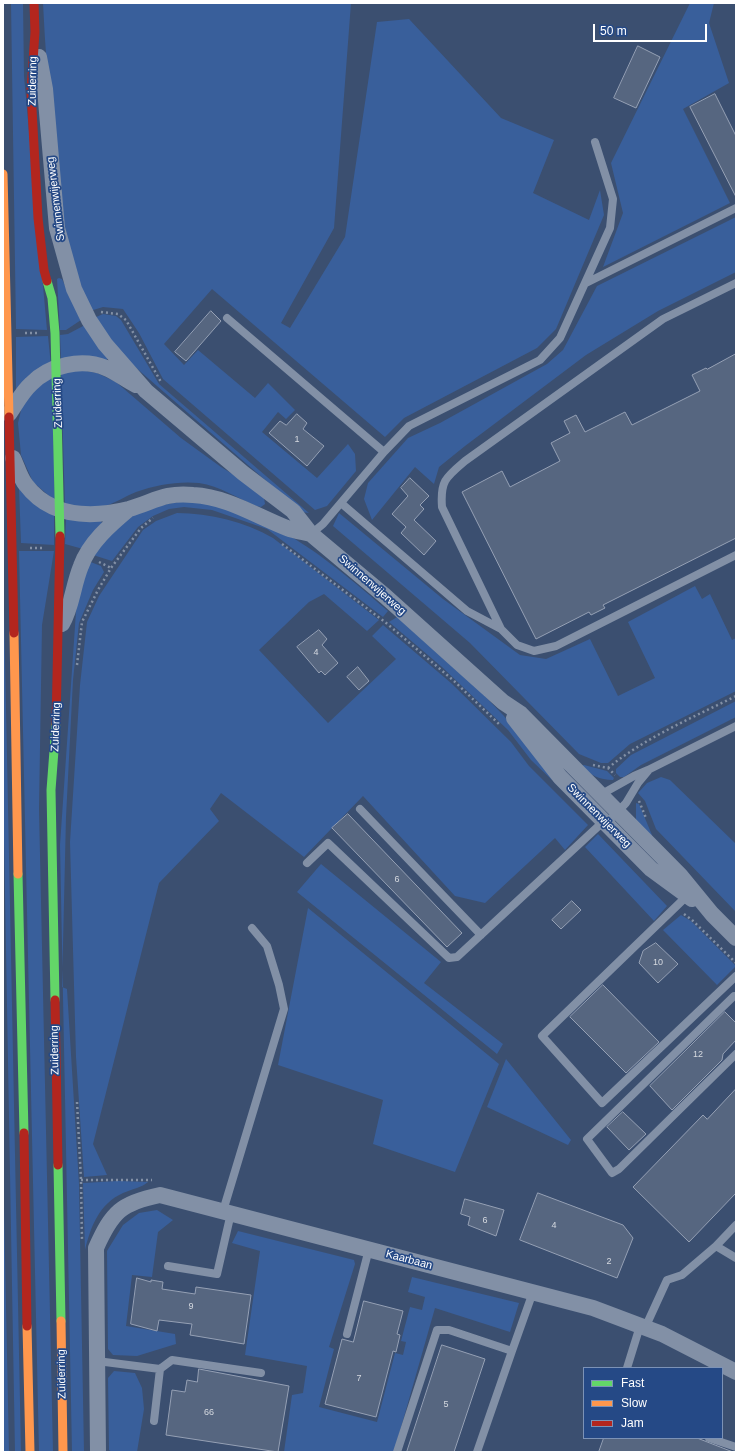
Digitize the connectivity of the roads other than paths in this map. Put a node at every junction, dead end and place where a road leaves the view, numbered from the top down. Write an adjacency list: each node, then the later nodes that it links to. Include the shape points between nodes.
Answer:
1 (34, 3): 2 (main road, Zuiderring)
2 (35, 32): 9 (main road, Zuiderring, via 31,91 38,218 44,270 52,298); 10 (street, Swinnenwijerweg, via 45,89 57,228 66,266 89,320 105,344)
3 (595, 142): 6 (lane, via 613,199 610,228)
4 (3, 174): 11 (main road)
5 (736, 208): 6 (lane)
6 (586, 283): 12 (lane, via 560,338 540,360 409,426)
7 (736, 283): 20 (lane, via 663,320 450,473 441,490 442,507)
8 (227, 318): 12 (lane)
9 (57, 367): 10 (street, Swinnenwijerweg, via 74,364 106,368); 11 (street, Swinnenwijerweg, via 40,375 30,384); 16 (main road, Zuiderring)
10 (146, 391): 17 (street, Swinnenwijerweg, via 243,474 293,511)
11 (9, 414): 13 (main road)
12 (384, 452): 14 (lane)
13 (10, 453): 16 (street, Swinnenwijerweg, via 25,485 43,502); 55 (main road)
14 (341, 503): 17 (lane); 20 (lane, via 467,611)
15 (130, 508): 16 (street, Swinnenwijerweg, via 93,515); 17 (street, Swinnenwijerweg, via 155,498 194,495 220,499 288,529); 19 (street, Swinnenwijerweg, via 105,529 81,564 68,613)
16 (61, 511): 19 (main road, Zuiderring)
17 (311, 534): 21 (street, Swinnenwijerweg, via 385,596)
18 (736, 555): 20 (lane, via 556,646 534,651 517,645)
19 (59, 629): 56 (main road, Zuiderring, via 55,749 50,790)
20 (501, 629)
21 (503, 702): 24 (street, Swinnenwijerweg, via 521,714); 25 (street, Swinnenwijerweg, via 543,757)
22 (736, 726): 23 (lane)
23 (648, 770): 24 (lane); 27 (lane)
24 (601, 794): 25 (lane); 27 (street, Swinnenwijerweg)
25 (589, 807): 28 (street, Swinnenwijerweg)
26 (360, 809): 32 (lane)
27 (618, 812): 28 (lane); 30 (street, Swinnenwijerweg)
28 (605, 823): 30 (street, Swinnenwijerweg, via 651,870); 32 (lane)
29 (307, 863): 32 (lane, via 328,843 449,958 457,957)
30 (690, 894): 33 (street, Swinnenwijerweg); 34 (lane, via 542,1036 602,1103)
31 (252, 928): 37 (lane, via 266,946 284,1009)
32 (481, 935)
33 (736, 938)
34 (736, 976)
35 (736, 996): 36 (lane, via 587,1138 612,1173)
36 (736, 1054)
37 (227, 1212): 40 (street, Kaarbaan); 42 (lane, via 217,1274); 47 (street, Kaarbaan, via 160,1195 138,1200 118,1211 106,1224 96,1248)
38 (736, 1225): 39 (lane)
39 (716, 1246): 41 (lane); 44 (lane, via 682,1275 667,1280)
40 (369, 1249): 43 (street, Kaarbaan); 45 (lane)
41 (736, 1258)
42 (168, 1266)
43 (533, 1292): 44 (street, Kaarbaan, via 593,1308); 46 (lane)
44 (642, 1327): 48 (lane); 50 (street, Kaarbaan, via 662,1334)
45 (347, 1334)
46 (512, 1351): 58 (lane, via 448,1330 438,1330); 59 (lane)
47 (97, 1361): 49 (lane); 57 (street)
48 (627, 1367)
49 (160, 1369): 51 (lane, via 172,1360); 52 (lane)
50 (736, 1372)
51 (260, 1373)
52 (154, 1420)
53 (712, 1439): 54 (lane)
54 (736, 1447)
55 (30, 1452)
56 (63, 1452)
57 (98, 1452)
58 (398, 1452)
59 (477, 1452)

